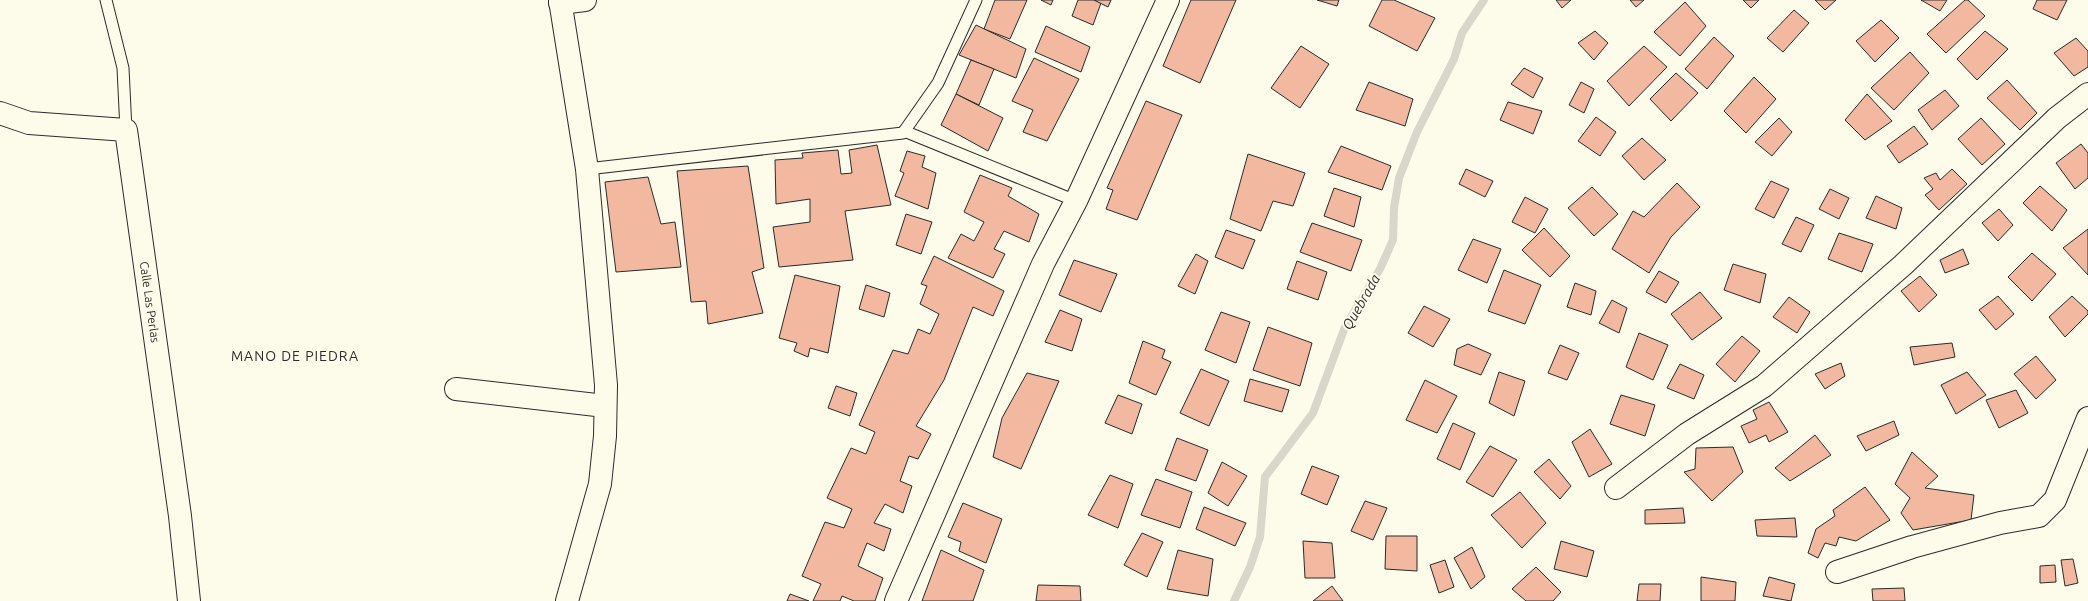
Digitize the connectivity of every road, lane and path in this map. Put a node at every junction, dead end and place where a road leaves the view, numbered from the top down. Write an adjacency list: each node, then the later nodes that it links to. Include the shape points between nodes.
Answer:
1 (106, 0): 8 (lane, via 123,68)
2 (585, 0): 5 (street)
3 (976, 0): 9 (lane, via 938,83)
4 (1168, 0): 11 (street)
5 (560, 2): 10 (street)
6 (2088, 94): 15 (street, via 2057,118 1903,265 1764,386 1687,434)
7 (0, 113): 8 (street, via 29,124)
8 (126, 130): 17 (street, Calle Las Perlas)
9 (904, 131): 10 (lane); 11 (lane)
10 (587, 169): 13 (street, via 606,385)
11 (1076, 201): 19 (street, via 1043,264)
12 (456, 389): 13 (street)
13 (605, 406): 18 (street, via 600,484)
14 (2088, 418): 16 (street, via 2054,500 2039,516 1912,547)
15 (1616, 488)
16 (1837, 572)
17 (189, 601)
18 (567, 601)
19 (896, 601)

